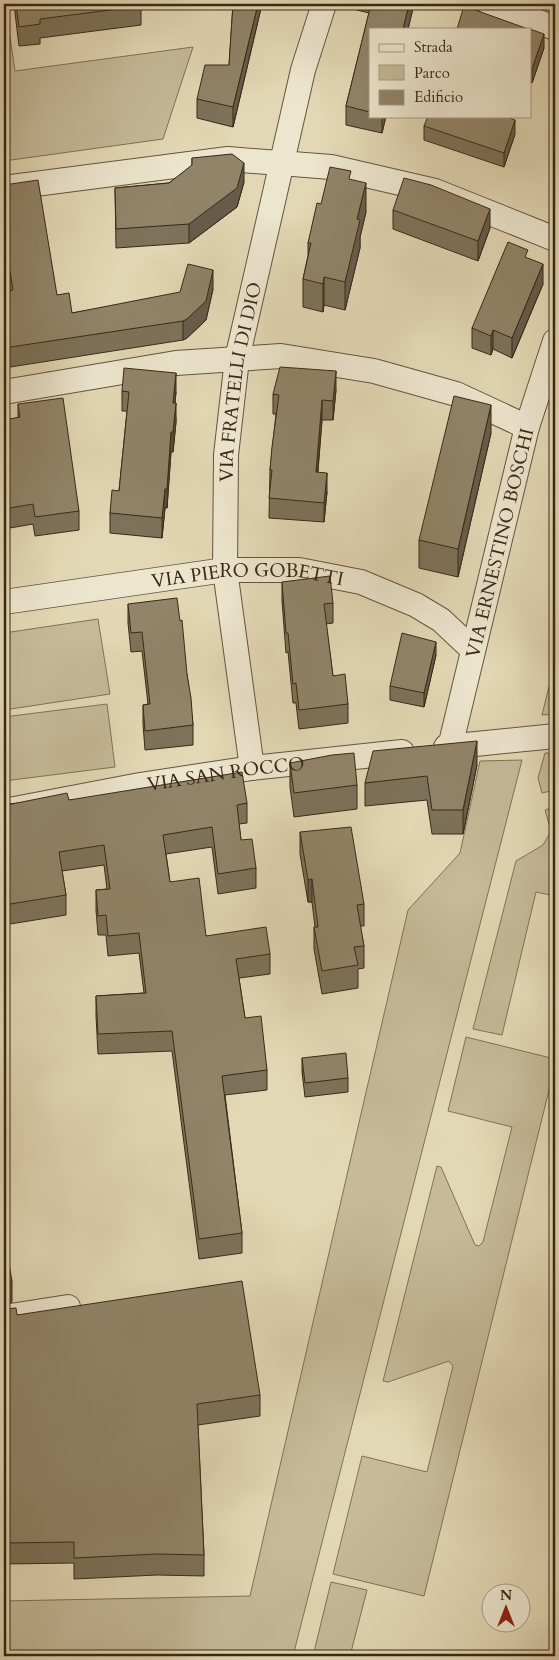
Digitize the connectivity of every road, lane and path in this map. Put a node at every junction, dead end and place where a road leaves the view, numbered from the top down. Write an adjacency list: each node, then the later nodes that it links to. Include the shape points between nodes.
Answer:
1 (324, 4): 4 (street, VIA FRATELLI DI DIO, via 303,70)
2 (490, 4): 3 (street)
3 (555, 28)
4 (282, 163): 5 (street, via 228,159); 6 (street, via 331,167 435,191); 8 (street, VIA FRATELLI DI DIO)
5 (4, 188)
6 (555, 239)
7 (555, 341): 10 (street, VIA ERNESTINO BOSCHI)
8 (237, 359): 9 (street, via 176,363); 10 (street, via 280,356 374,371 456,394); 11 (street, VIA FRATELLI DI DIO, via 226,455)
9 (4, 392)
10 (527, 427): 13 (street, VIA ERNESTINO BOSCHI)
11 (225, 570): 12 (street, VIA PIERO GOBETTI); 13 (street, VIA PIERO GOBETTI, via 299,570 361,582 423,609 441,620); 16 (street, VIA FRATELLI DI DIO)
12 (4, 602)
13 (473, 650): 15 (street, VIA ERNESTINO BOSCHI)
14 (555, 736): 15 (street, VIA SAN ROCCO)
15 (450, 747): 16 (street, VIA SAN ROCCO)
16 (252, 768): 17 (street, VIA SAN ROCCO)
17 (4, 810)
18 (68, 1307): 19 (street)
19 (4, 1317)

